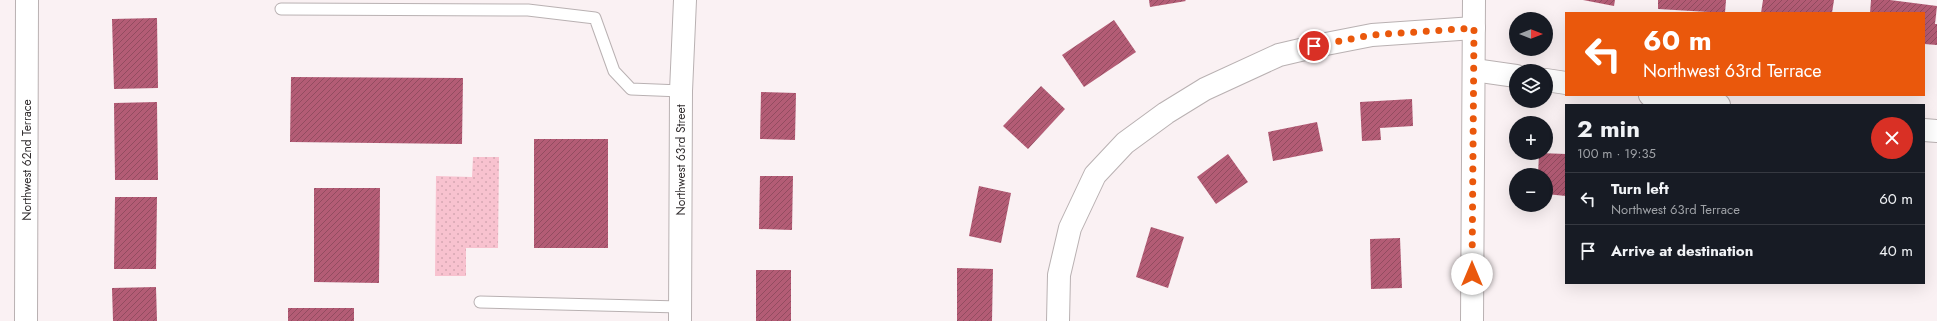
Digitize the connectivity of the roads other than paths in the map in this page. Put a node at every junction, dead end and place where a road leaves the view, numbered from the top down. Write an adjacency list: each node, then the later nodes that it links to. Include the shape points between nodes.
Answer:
1 (27, 0): 17 (street, Northwest 62nd Terrace)
2 (685, 0): 10 (street, Northwest 63rd Street)
3 (1474, 0): 5 (street)
4 (282, 9): 10 (lane, via 528,10 595,18 614,71 631,89)
5 (1474, 28): 6 (street); 18 (street, via 1372,35 1279,55 1205,89 1166,113 1125,143 1095,175 1070,228 1059,275)
6 (1474, 70): 7 (street); 19 (street)
7 (1509, 75)
8 (1553, 81): 9 (street)
9 (1565, 83)
10 (681, 92): 16 (street, Northwest 63rd Street)
11 (1657, 96): 12 (street)
12 (1712, 104)
13 (1925, 130): 14 (street)
14 (1937, 131)
15 (480, 302): 16 (lane)
16 (680, 314)
17 (26, 321)
18 (1058, 321)
19 (1472, 321)

